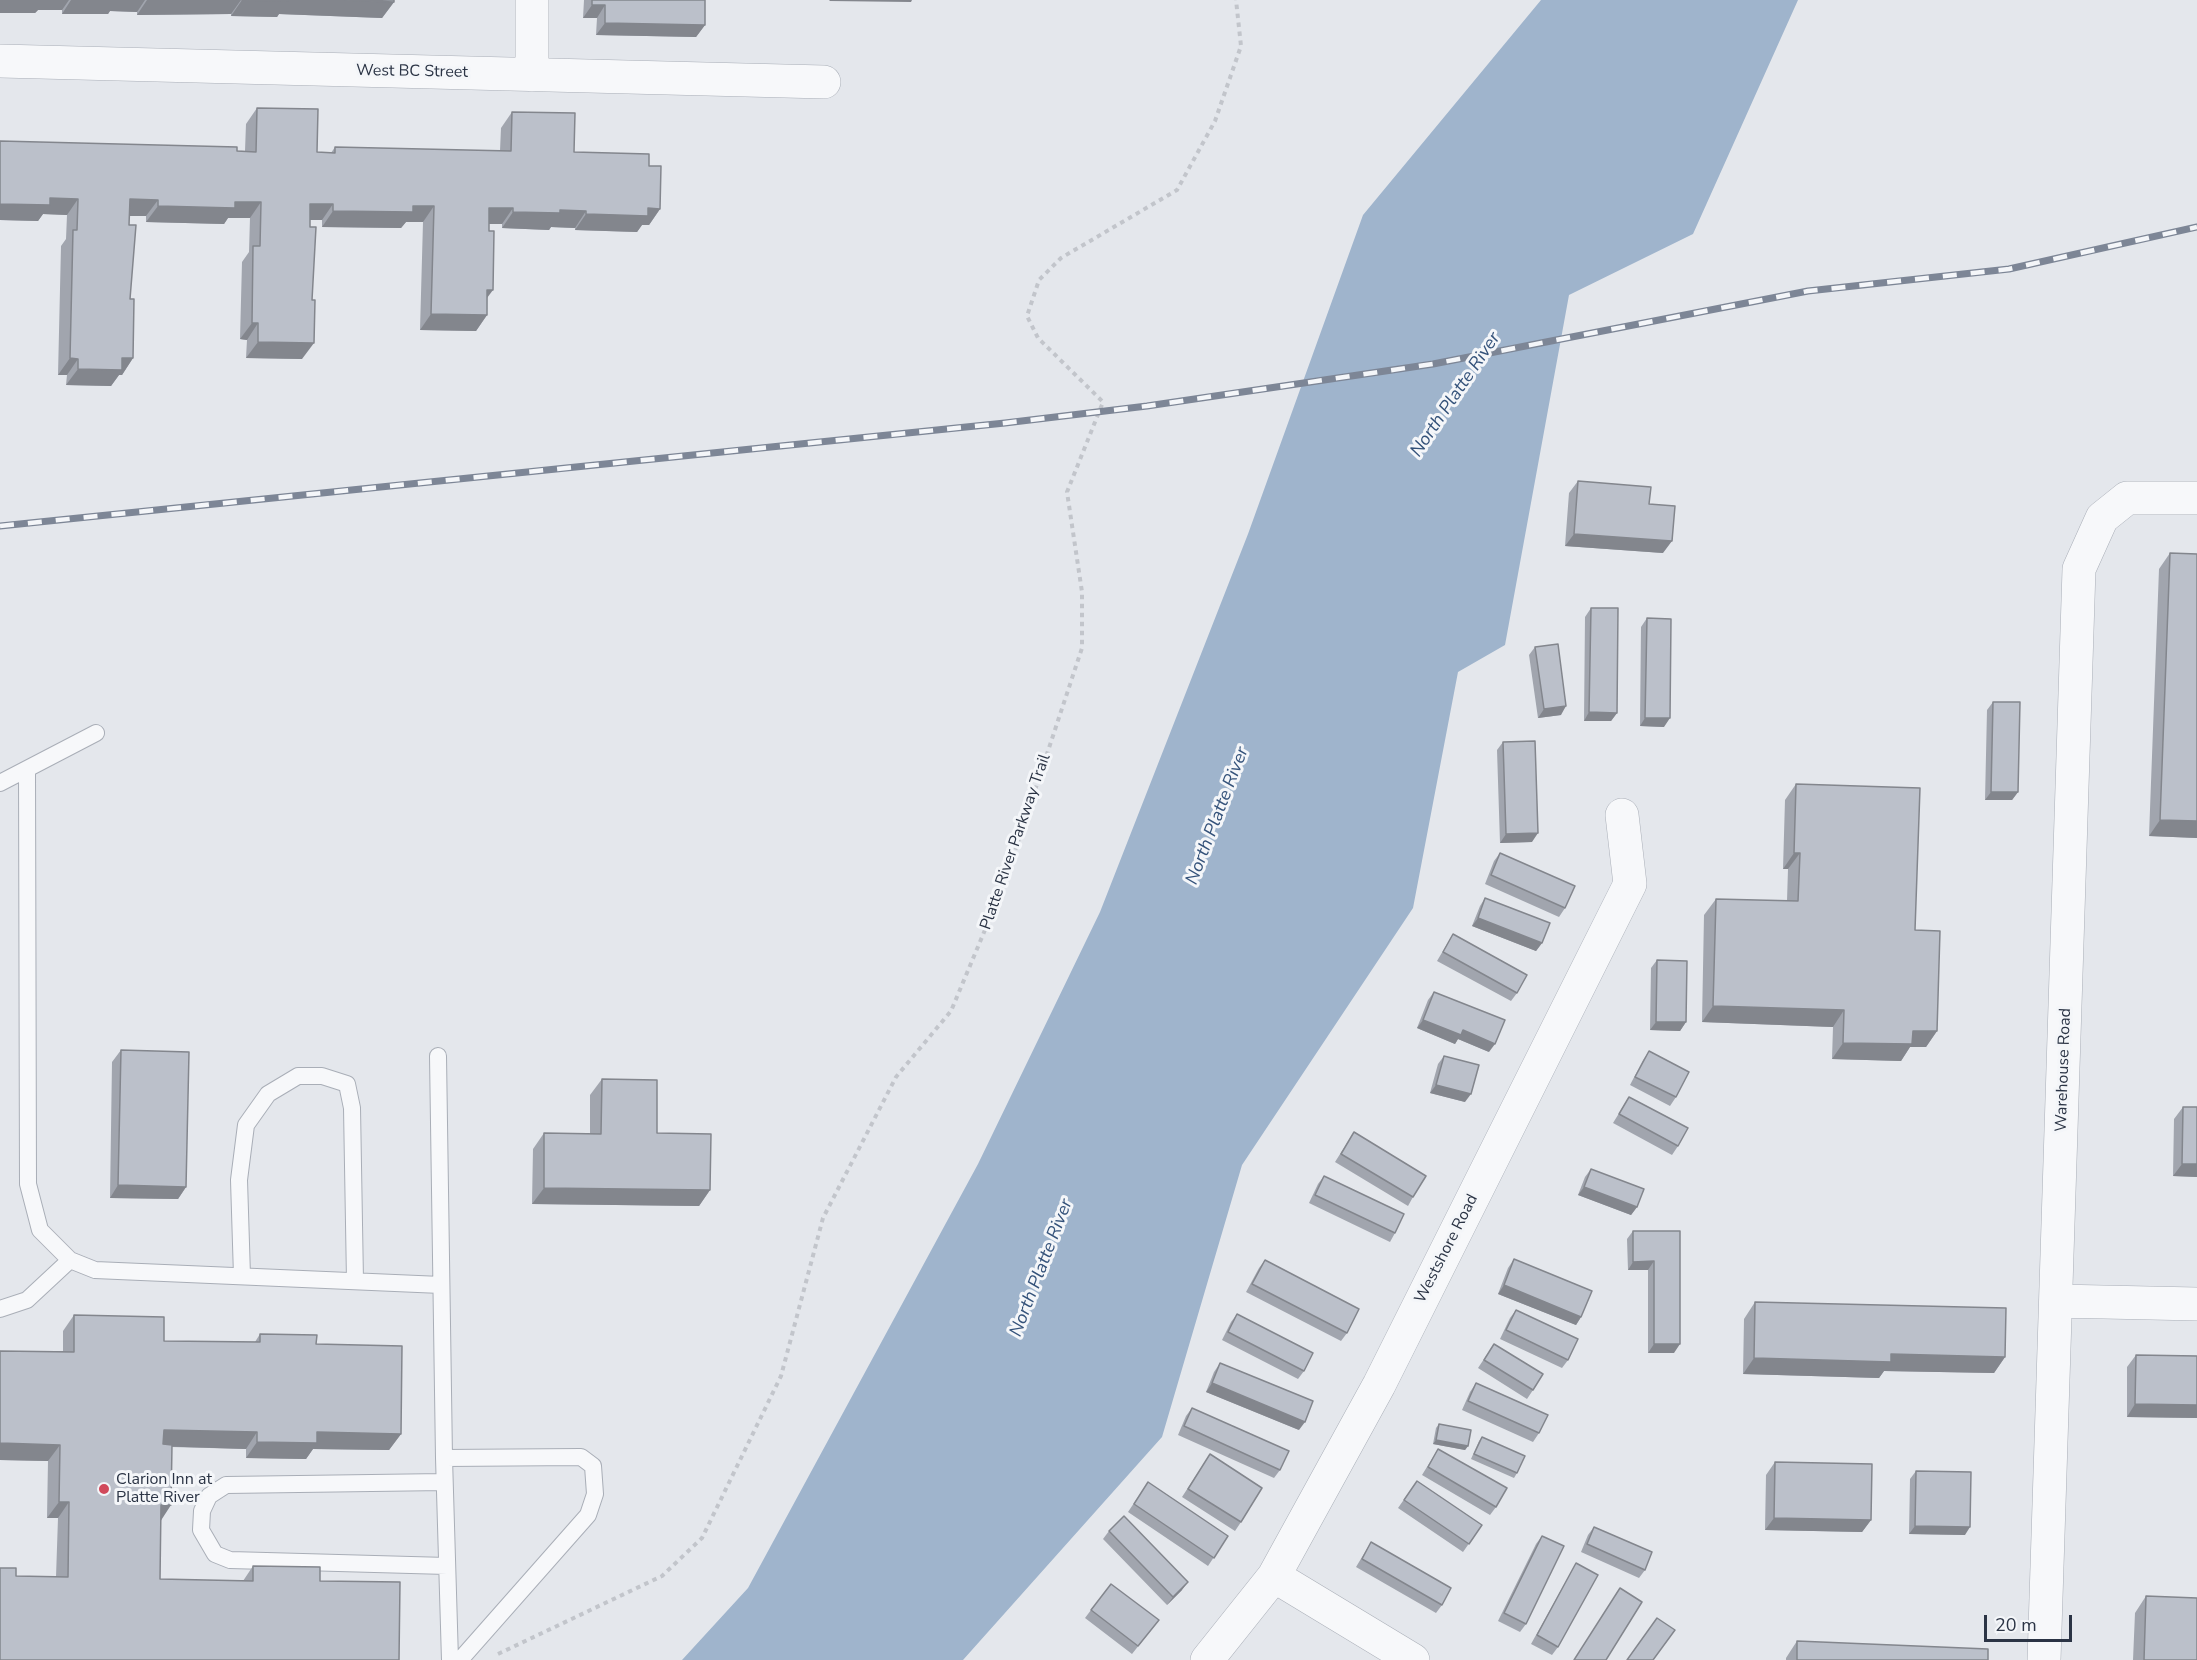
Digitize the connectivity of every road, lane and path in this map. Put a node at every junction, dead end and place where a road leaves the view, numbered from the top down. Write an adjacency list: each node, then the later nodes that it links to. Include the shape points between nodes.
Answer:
1 (532, 0): 4 (street)
2 (1236, 0): 23 (path, Platte River Parkway Trail, via 1241,46 1215,121 1177,190 1061,258 1039,280 1027,316 1038,338 1103,402 1067,492 1082,592 1082,648 1003,887 951,1011 896,1077 823,1218 781,1376 702,1538 662,1576)
3 (0, 61): 4 (street, West BC Street)
4 (532, 75): 5 (street, West BC Street)
5 (824, 82)
6 (2197, 498): 16 (street, Warehouse Road, via 2127,498 2102,518 2079,569)
7 (96, 733): 8 (lane)
8 (27, 769): 9 (lane); 12 (lane, via 28,1184 40,1230)
9 (0, 783)
10 (1622, 815): 22 (street, Westshore Road, via 1630,884 1379,1385)
11 (438, 1056): 15 (lane)
12 (70, 1260): 13 (lane, via 95,1270); 18 (lane, via 27,1300)
13 (242, 1276): 14 (lane); 14 (lane, via 238,1180 246,1125 268,1094 298,1076 322,1076 347,1084 352,1108)
14 (355, 1281): 15 (lane)
15 (441, 1284): 19 (lane)
16 (2057, 1301): 17 (street); 28 (street, Warehouse Road)
17 (2197, 1304)
18 (0, 1309)
19 (444, 1458): 20 (lane); 25 (lane, via 581,1457 592,1466 595,1494 588,1515)
20 (444, 1482): 21 (lane); 21 (lane, via 226,1485 209,1496 202,1510 201,1530 215,1554 230,1560)
21 (447, 1566): 24 (lane)
22 (1274, 1576): 26 (street, Westshore Road); 27 (street)
23 (487, 1659)
24 (450, 1660)
25 (460, 1660)
26 (1207, 1660)
27 (1413, 1660)
28 (2043, 1660)

